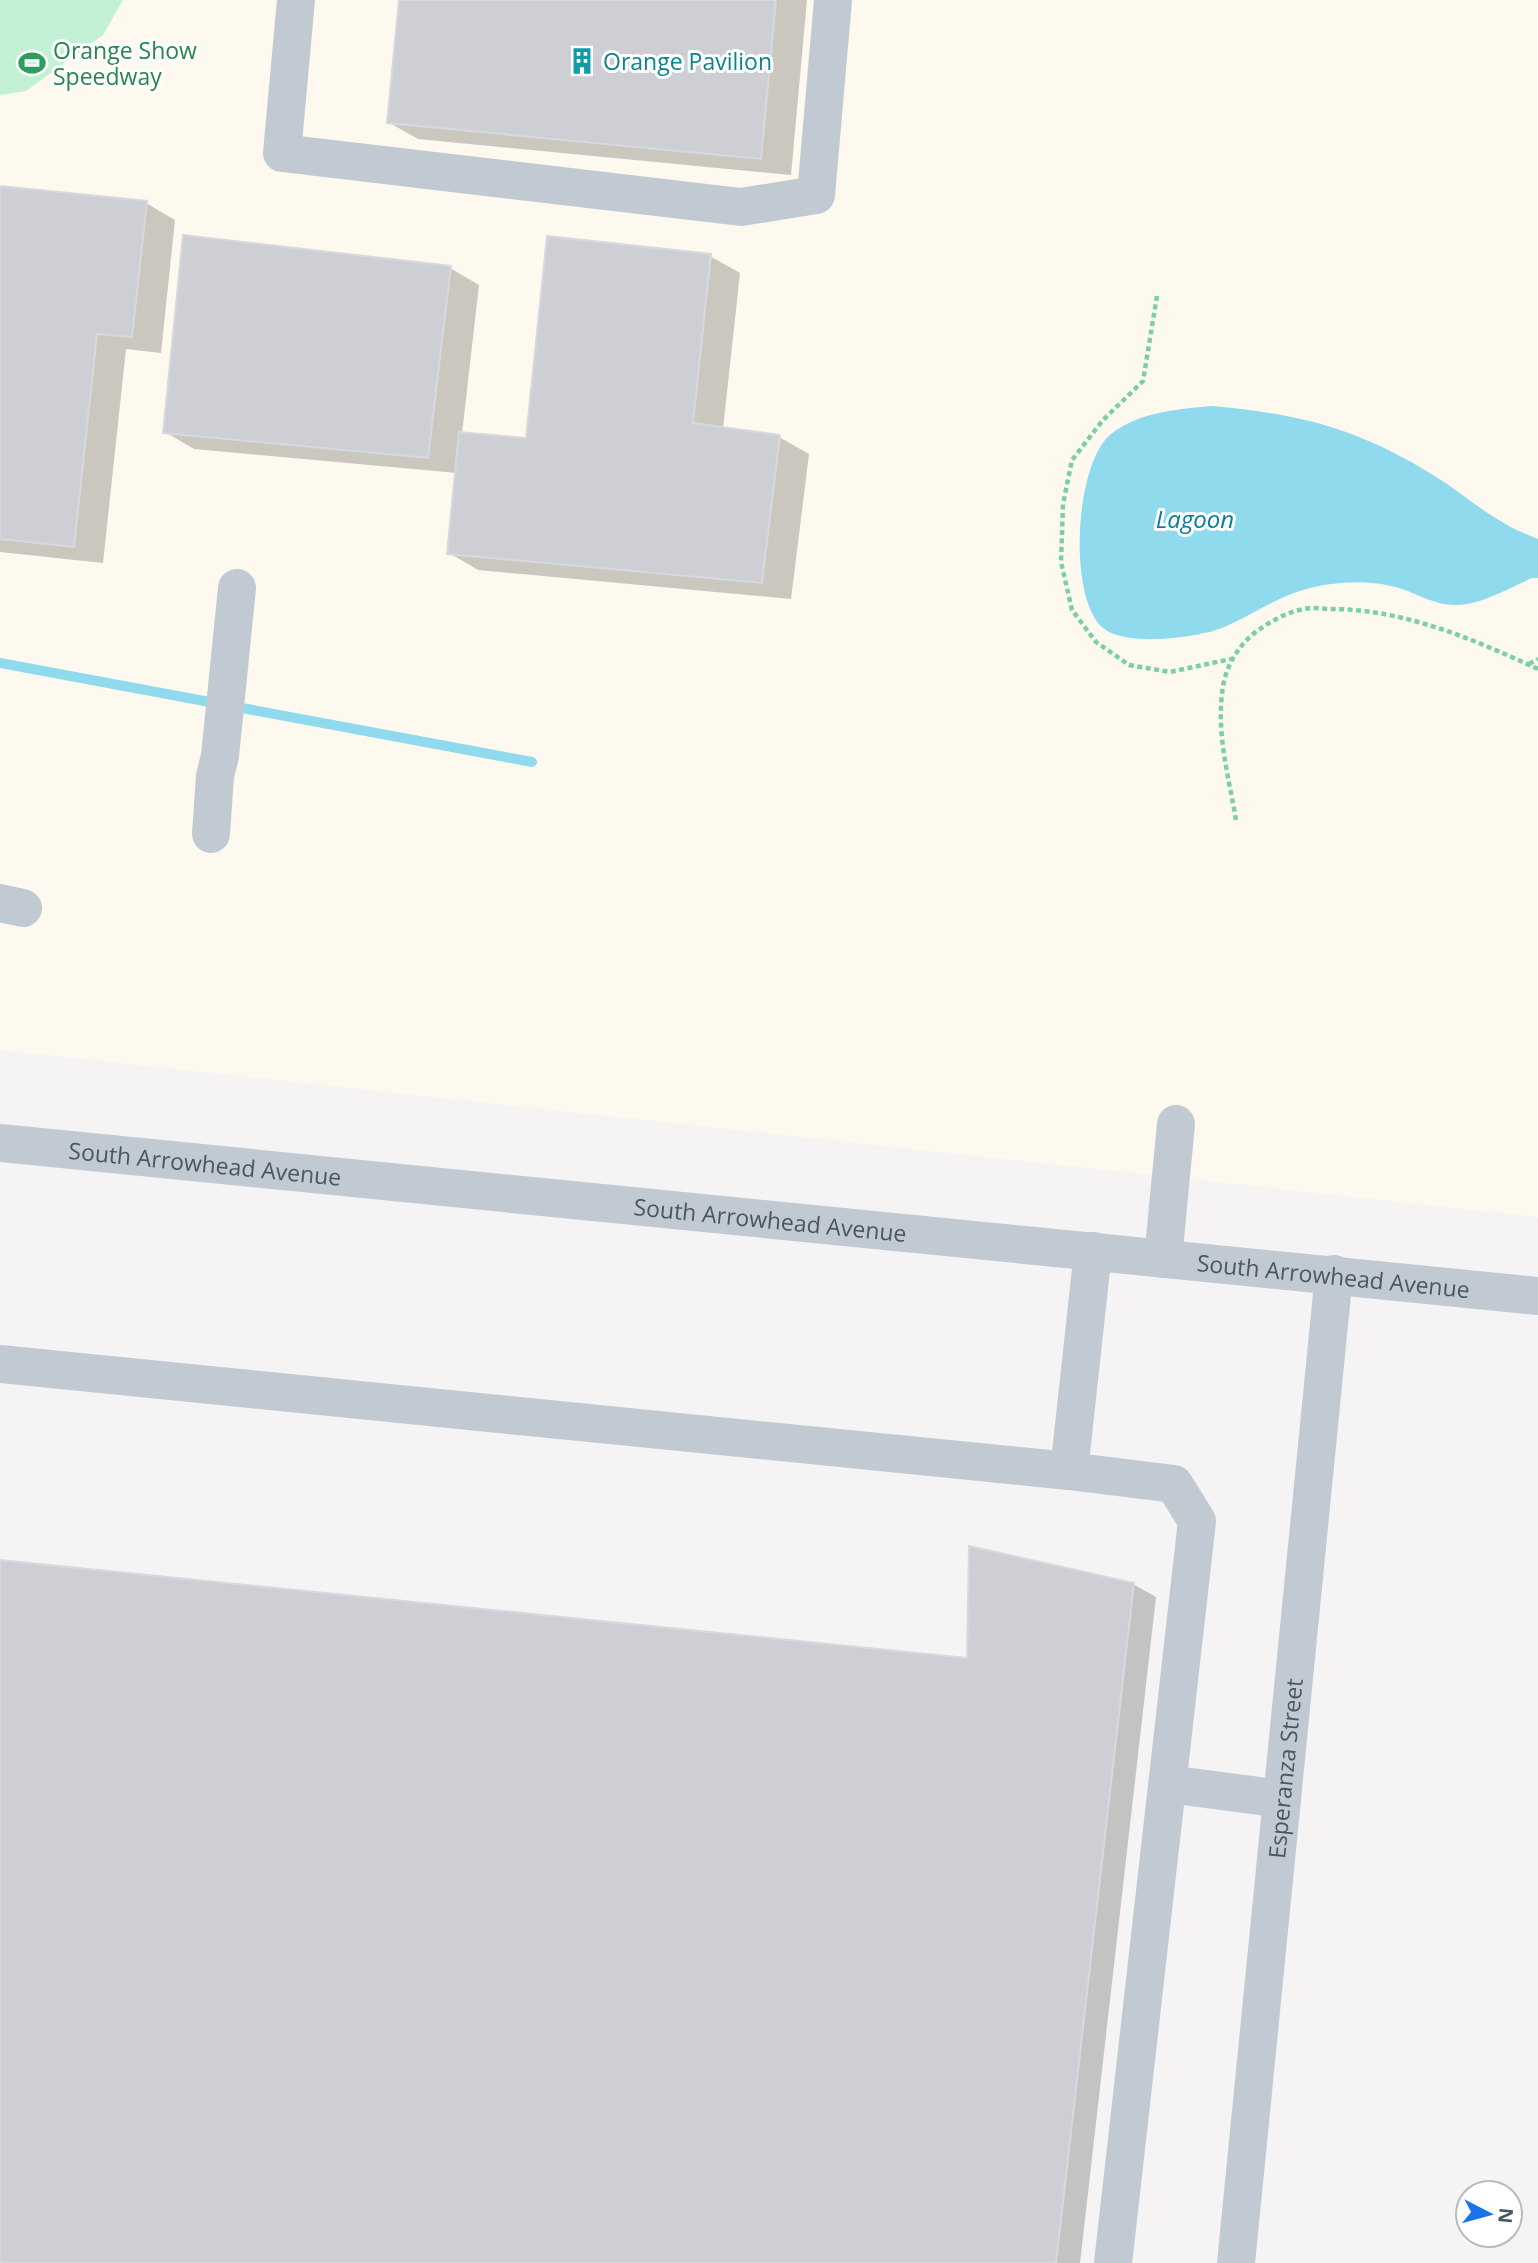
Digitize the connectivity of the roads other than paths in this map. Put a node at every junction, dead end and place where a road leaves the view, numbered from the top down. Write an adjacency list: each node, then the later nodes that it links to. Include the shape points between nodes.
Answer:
1 (296, 0): 2 (street, via 282,153 741,207 816,195)
2 (833, 0)
3 (237, 588): 4 (street)
4 (211, 834)
5 (1176, 1124): 8 (street)
6 (0, 1143): 7 (street, South Arrowhead Avenue)
7 (1093, 1251): 8 (street, South Arrowhead Avenue); 12 (street)
8 (1163, 1259): 9 (street, South Arrowhead Avenue)
9 (1334, 1274): 10 (street, South Arrowhead Avenue); 14 (street, Esperanza Street)
10 (1538, 1296)
11 (0, 1364): 12 (street)
12 (1069, 1471): 13 (street, via 1174,1484 1198,1521)
13 (1168, 1784): 14 (street); 15 (street)
14 (1282, 1799): 16 (street, Esperanza Street)
15 (1113, 2263)
16 (1236, 2263)

